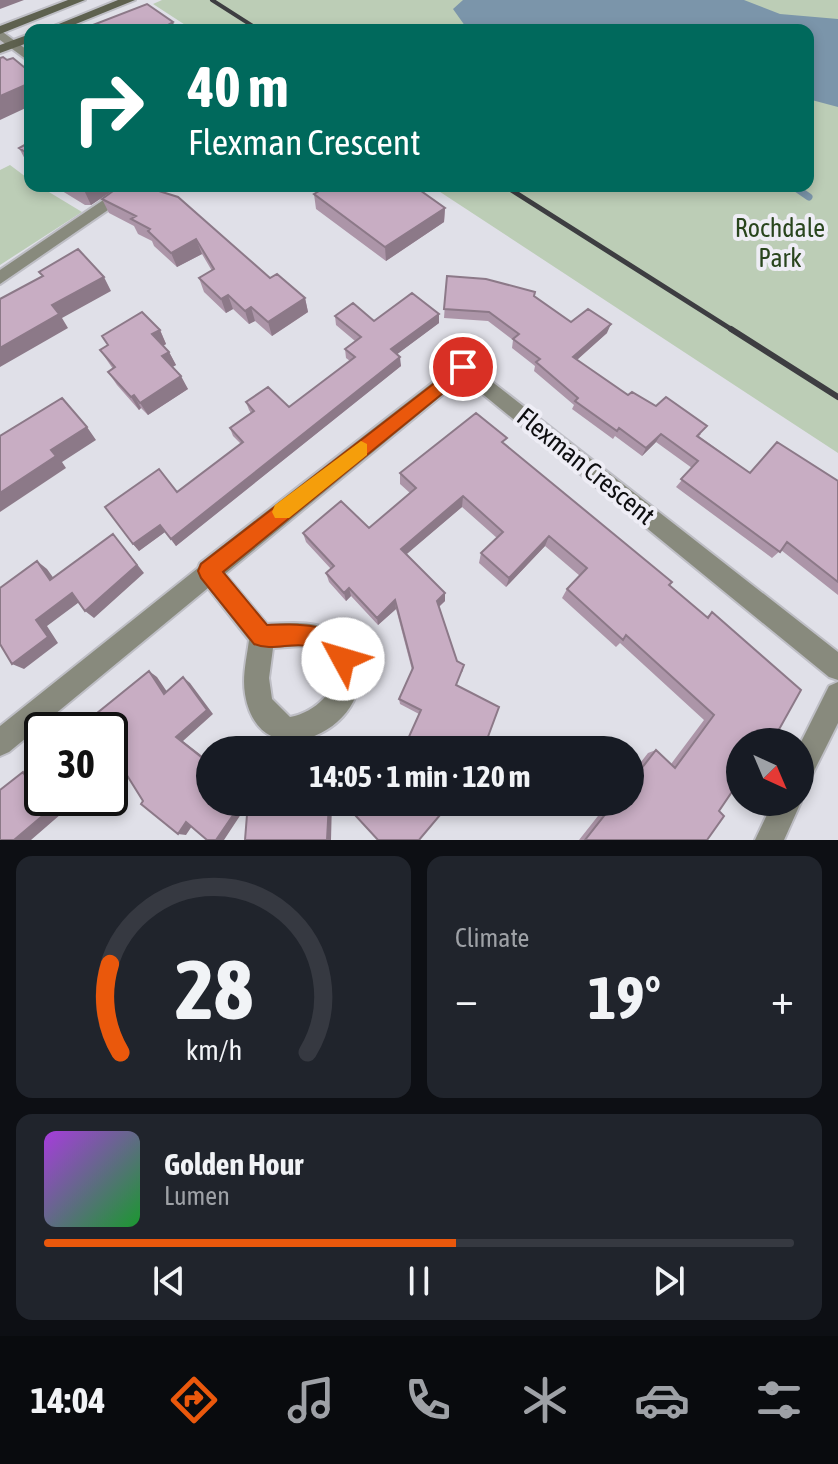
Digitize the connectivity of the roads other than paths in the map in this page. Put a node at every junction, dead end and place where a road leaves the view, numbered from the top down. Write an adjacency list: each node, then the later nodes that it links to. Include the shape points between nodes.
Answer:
1 (79, 0): 4 (main road)
2 (129, 0): 3 (main road)
3 (66, 24)
4 (0, 32): 5 (street)
5 (6, 47)
6 (126, 192): 7 (street)
7 (0, 278)
8 (208, 571): 9 (street); 10 (street, Flexman Crescent, via 463,367); 12 (street, Flexman Crescent)
9 (262, 636)
10 (838, 668)
11 (838, 695): 13 (street)
12 (0, 743)
13 (814, 744)
14 (780, 816): 15 (street)
15 (769, 840)

